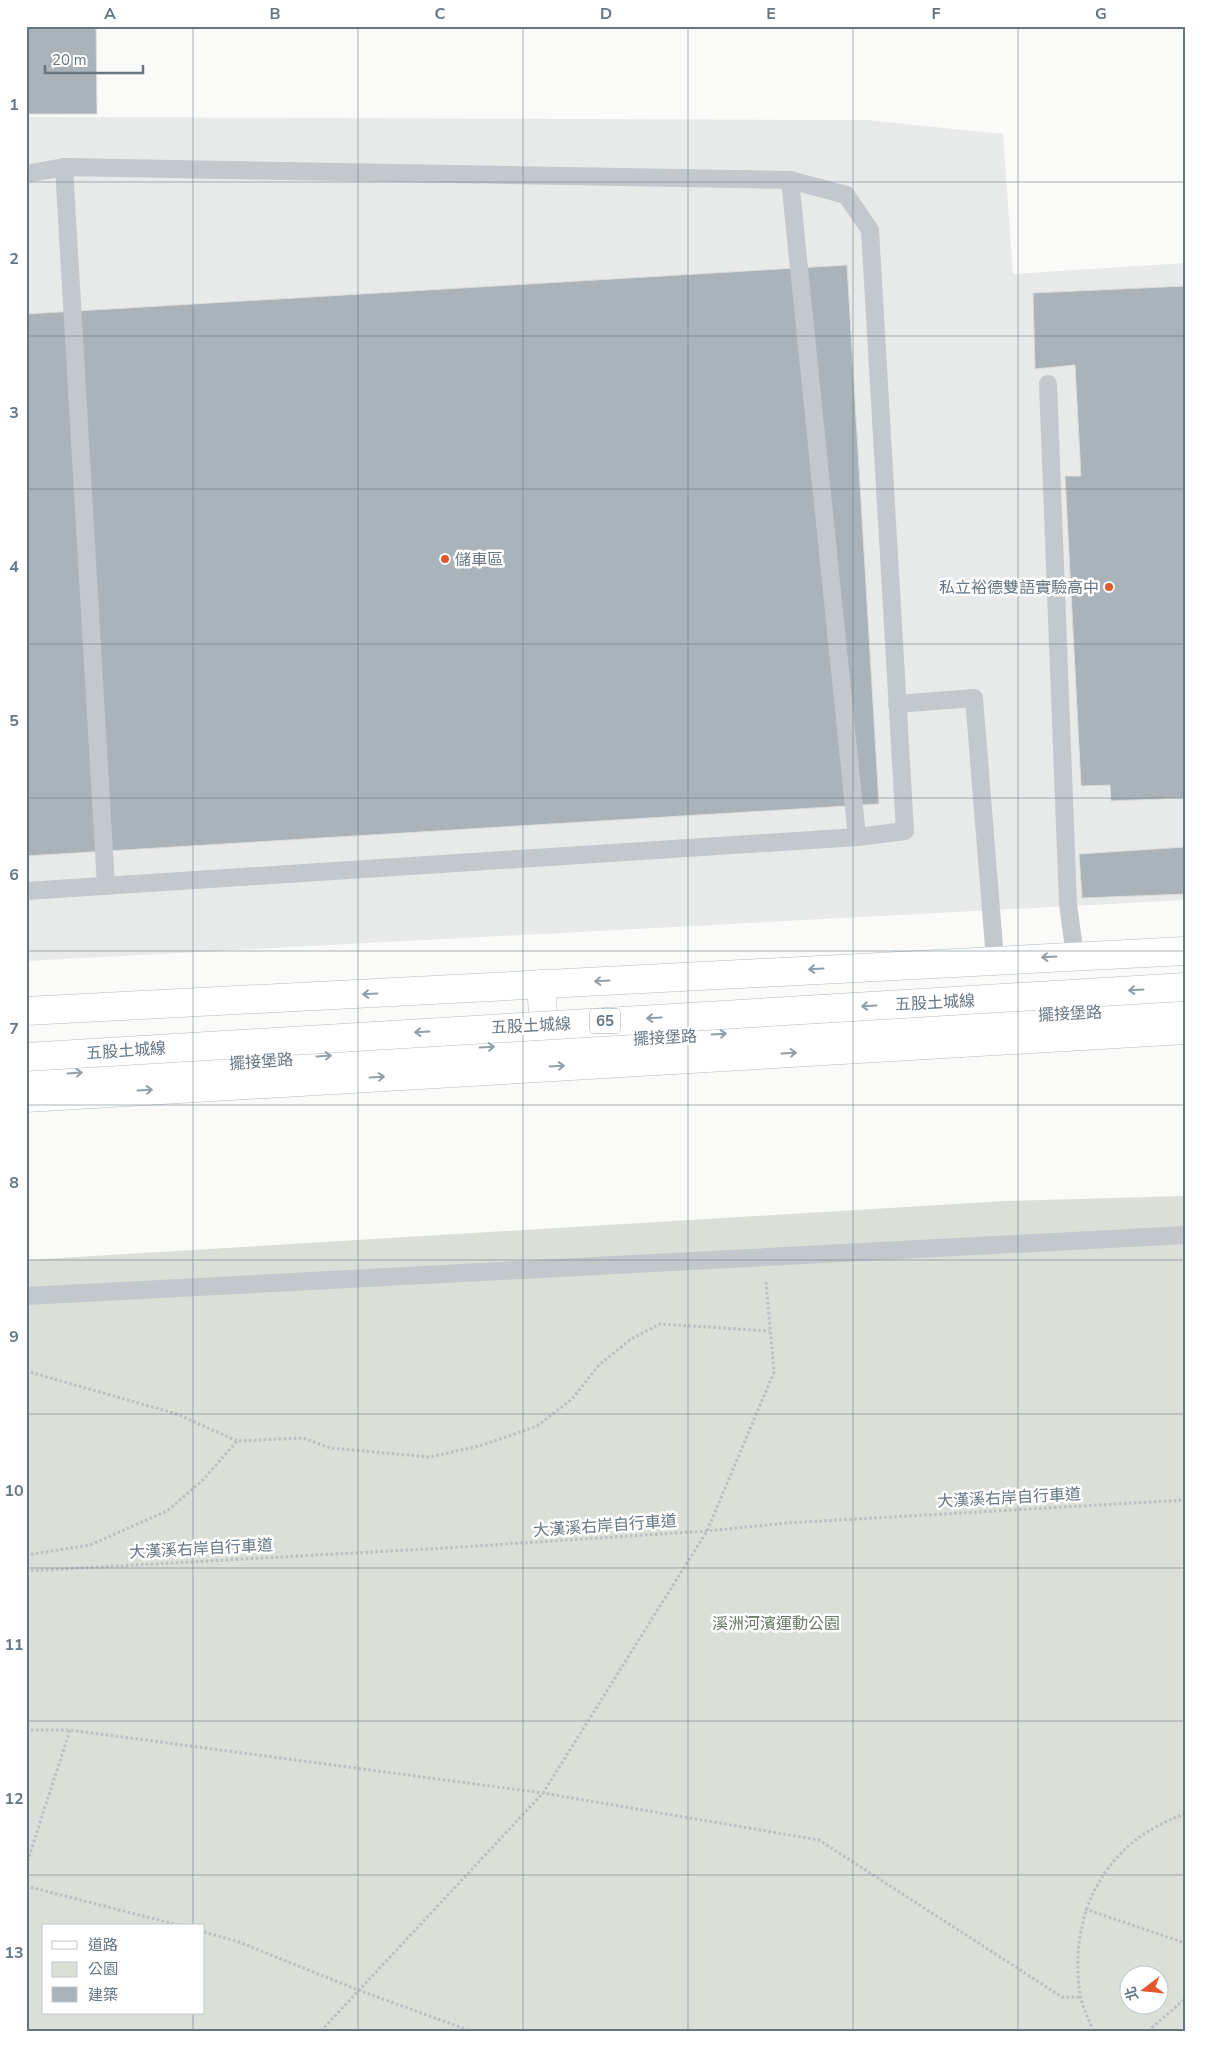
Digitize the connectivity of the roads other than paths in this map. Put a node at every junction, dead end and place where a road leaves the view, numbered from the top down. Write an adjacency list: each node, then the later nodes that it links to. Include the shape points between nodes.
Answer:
1 (64, 168): 2 (lane); 3 (lane); 7 (lane)
2 (26, 174)
3 (790, 180): 5 (lane, via 846,195 870,230); 6 (lane)
4 (1048, 384): 10 (lane, via 1068,904)
5 (897, 704): 6 (lane, via 904,831); 11 (lane, via 974,698)
6 (857, 838): 7 (lane)
7 (106, 886): 8 (lane)
8 (26, 891)
9 (1185, 952): 10 (main road)
10 (1075, 956): 11 (main road, one-way to 11)
11 (995, 960): 12 (main road, one-way to 12)
12 (541, 984): 15 (main road, one-way to 15); 17 (main road)
13 (1185, 987): 18 (main road, 五股土城線 / 65, one-way to 18, bridge)
14 (1185, 1006): 17 (main road, 擺接堡路, one-way to 14)
15 (26, 1011)
16 (1185, 1030): 20 (main road, one-way to 16)
17 (545, 1044): 19 (main road, 擺接堡路, one-way to 17)
18 (26, 1056)
19 (26, 1076)
20 (26, 1098)
21 (1185, 1235): 22 (lane)
22 (26, 1296)

